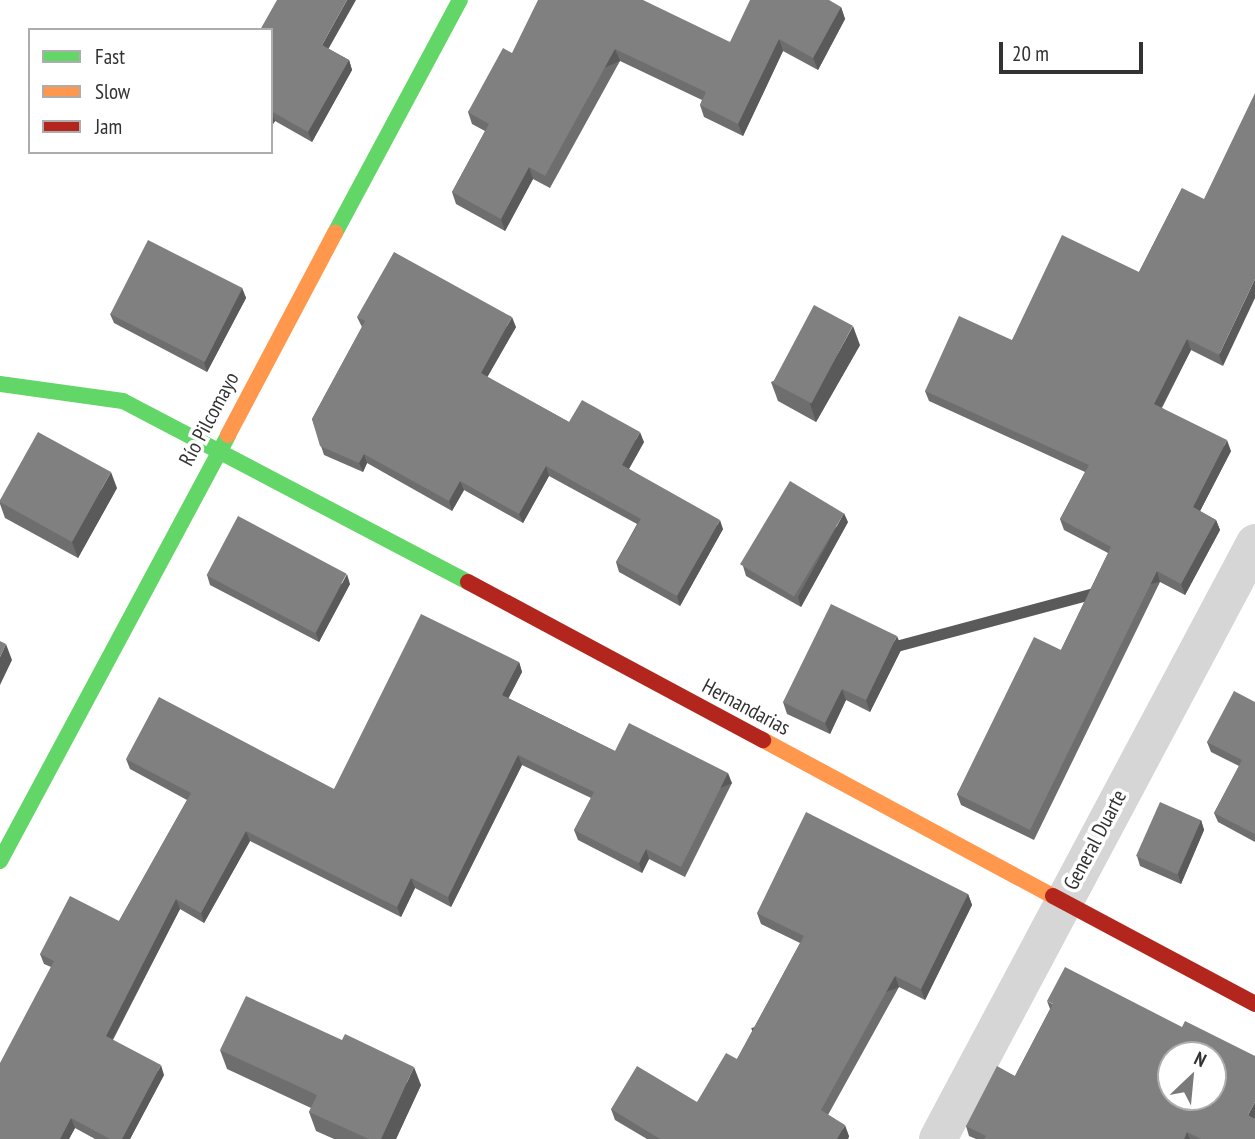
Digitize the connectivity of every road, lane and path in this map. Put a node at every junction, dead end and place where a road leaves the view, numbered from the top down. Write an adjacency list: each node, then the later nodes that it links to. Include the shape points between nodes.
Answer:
1 (460, 0): 3 (street, Río Pilcomayo)
2 (0, 384): 3 (street, Hernandarias, via 123,401)
3 (218, 447): 5 (street, Río Pilcomayo); 6 (street, Hernandarias)
4 (1255, 543): 6 (street, General Duarte)
5 (0, 861)
6 (1062, 901): 7 (street, Hernandarias); 8 (street, General Duarte)
7 (1255, 1004)
8 (938, 1139)

